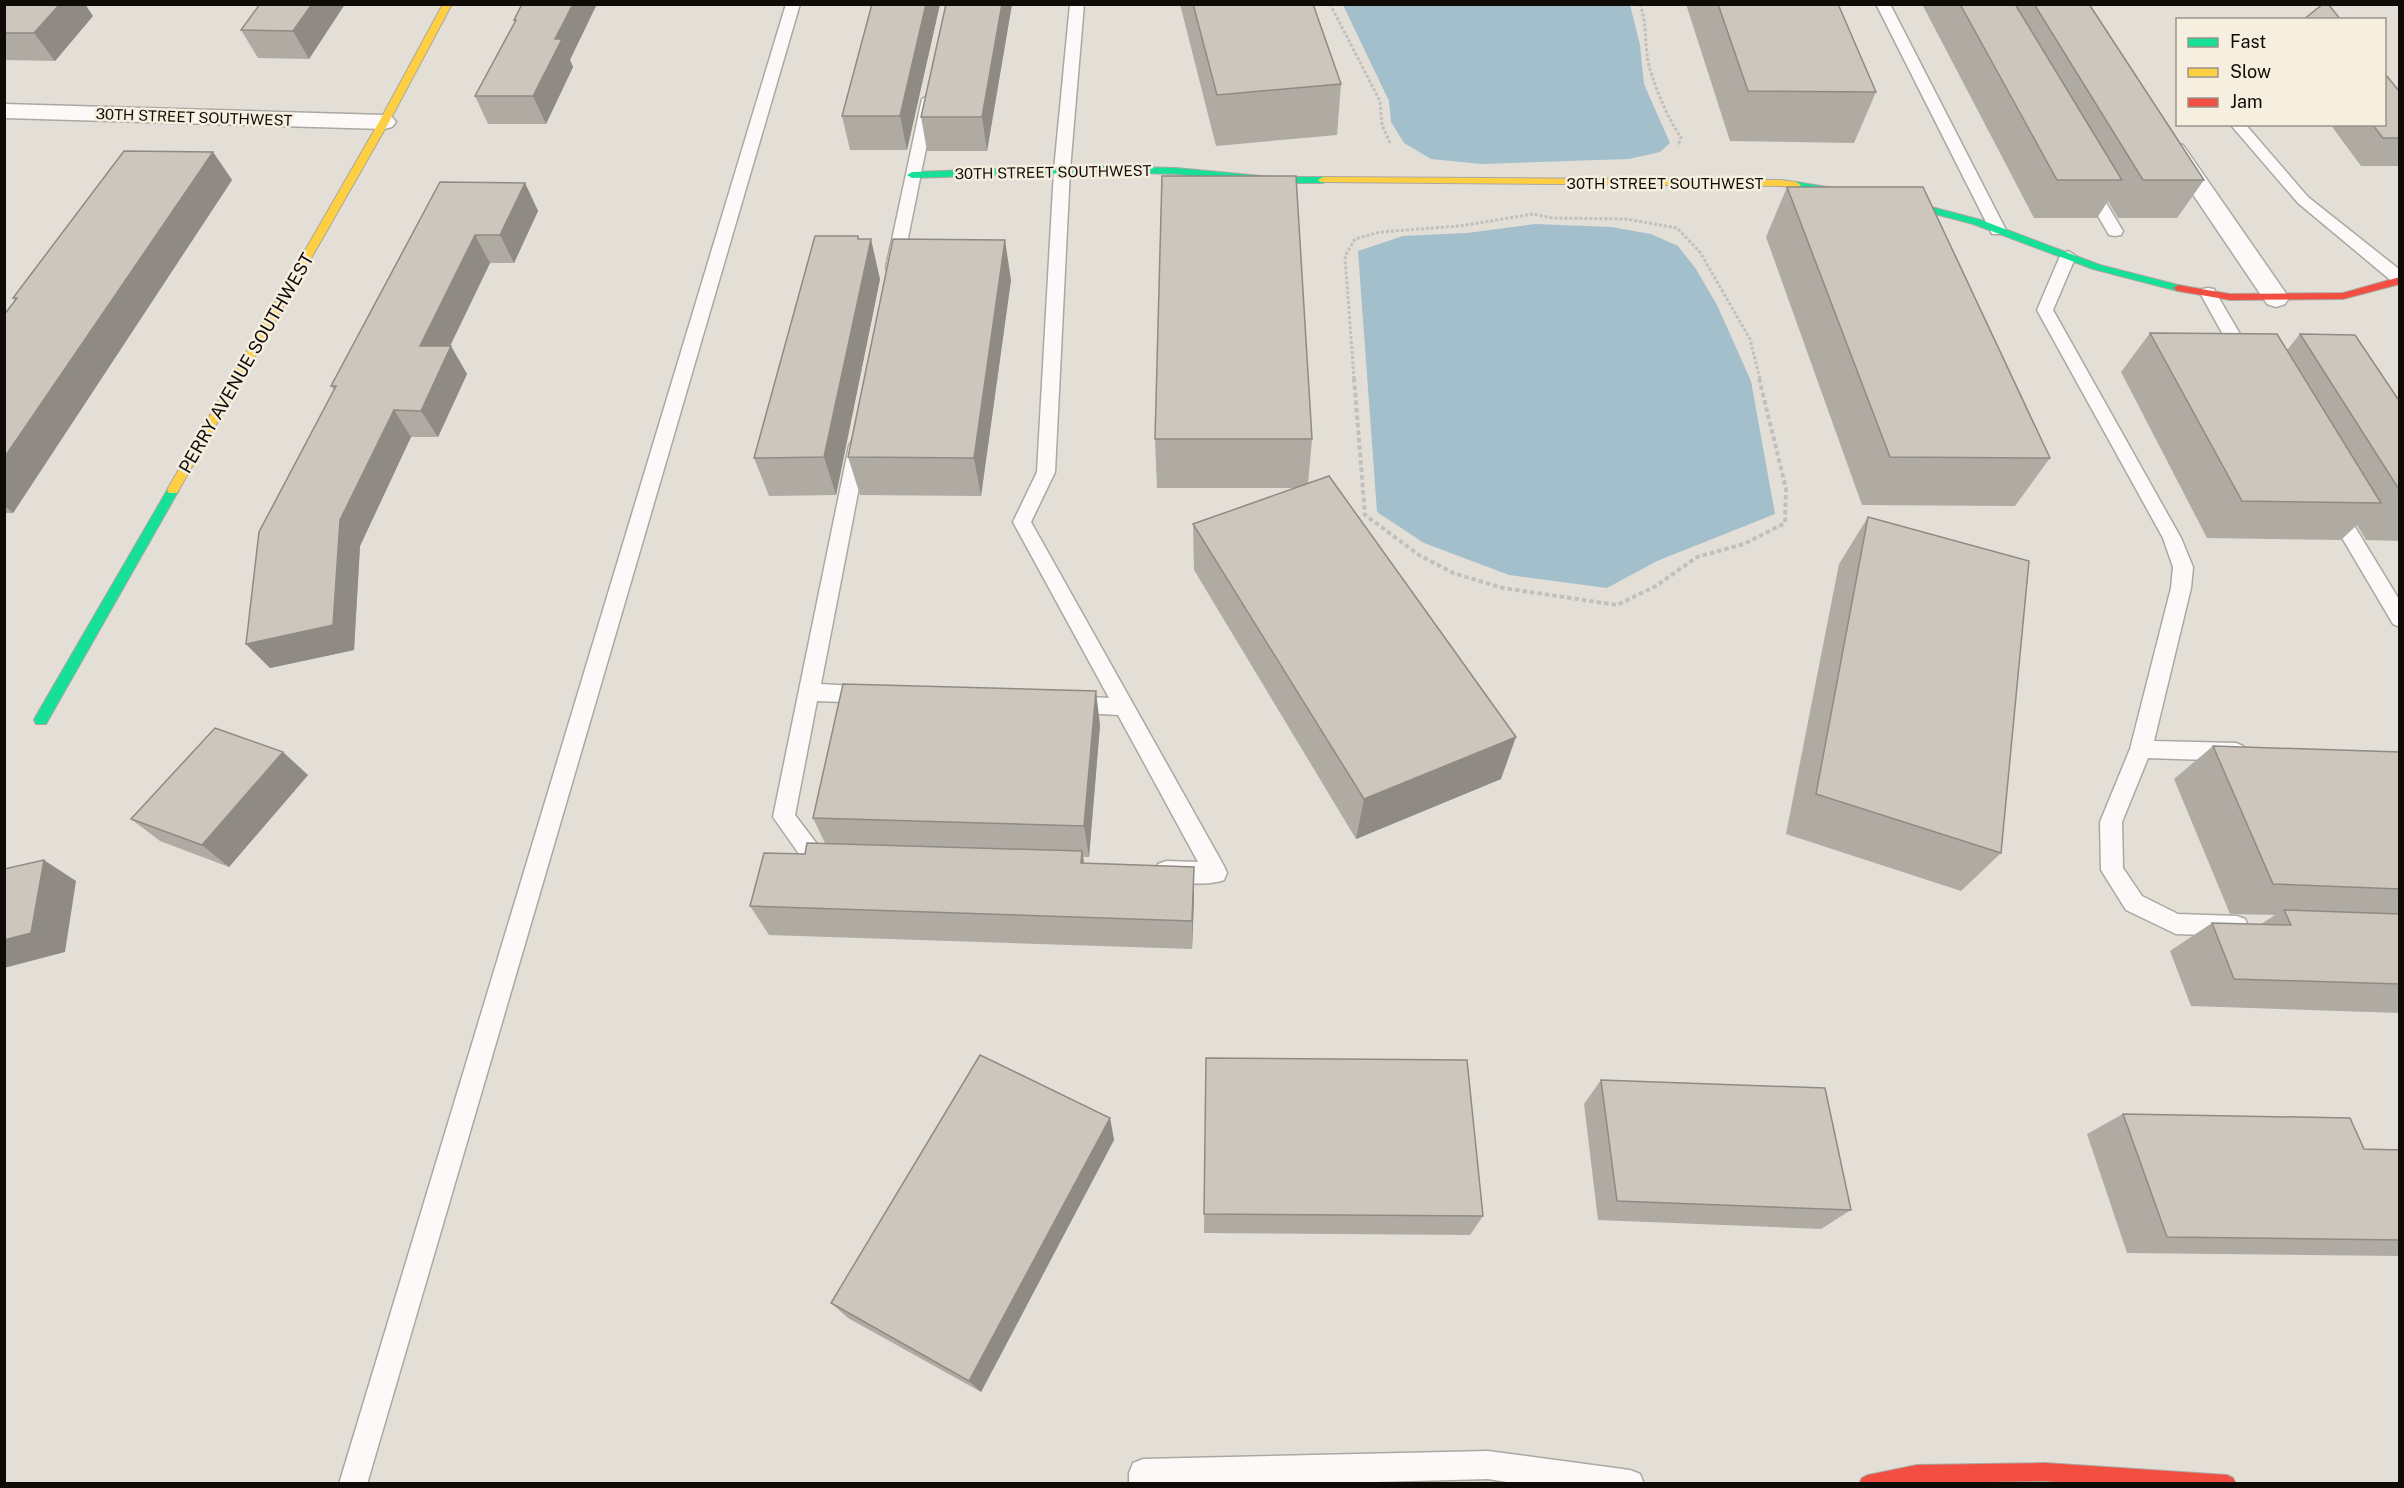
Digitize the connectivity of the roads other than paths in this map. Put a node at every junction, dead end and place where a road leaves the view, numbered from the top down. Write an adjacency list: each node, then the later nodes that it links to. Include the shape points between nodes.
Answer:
1 (448, 4): 7 (street, PERRY AVENUE SOUTHWEST)
2 (793, 4): 34 (lane)
3 (1077, 4): 11 (lane)
4 (1883, 4): 13 (lane)
5 (932, 84): 12 (lane)
6 (4, 111): 7 (street, 30TH STREET SOUTHWEST)
7 (384, 122): 28 (street, PERRY AVENUE SOUTHWEST)
8 (2239, 126): 17 (lane, via 2303,200)
9 (2163, 132): 19 (street)
10 (2079, 169): 14 (lane)
11 (1062, 170): 12 (street, 30TH STREET SOUTHWEST); 13 (street, 30TH STREET SOUTHWEST, via 1176,171 1273,180 1780,183 1901,202); 27 (lane, via 1046,472 1022,522)
12 (912, 175): 16 (lane)
13 (1998, 230): 15 (street, 30TH STREET SOUTHWEST)
14 (2115, 231)
15 (2068, 256): 18 (street, 30TH STREET SOUTHWEST, via 2097,267); 29 (lane, via 2044,310 2172,538 2183,567)
16 (891, 281)
17 (2397, 284): 19 (street, 30TH STREET SOUTHWEST, via 2343,296)
18 (2208, 293): 19 (street, 30TH STREET SOUTHWEST); 20 (lane)
19 (2277, 298)
20 (2256, 376)
21 (861, 434): 24 (lane)
22 (2328, 499): 23 (lane)
23 (2400, 619)
24 (809, 692): 25 (lane); 31 (lane, via 784,817 818,861)
25 (891, 696)
26 (1055, 704): 27 (lane)
27 (1125, 707): 32 (lane, via 1216,873)
28 (41, 720)
29 (2140, 749): 30 (lane); 33 (lane, via 2111,822 2112,870 2134,903 2176,924)
30 (2258, 753)
31 (841, 862)
32 (1145, 871)
33 (2258, 927)
34 (353, 1484)
35 (1143, 1484): 36 (lane, via 1143,1473 1488,1466)
36 (1630, 1484)
37 (1868, 1484): 38 (street, via 1917,1474 2045,1472)
38 (2227, 1484)

